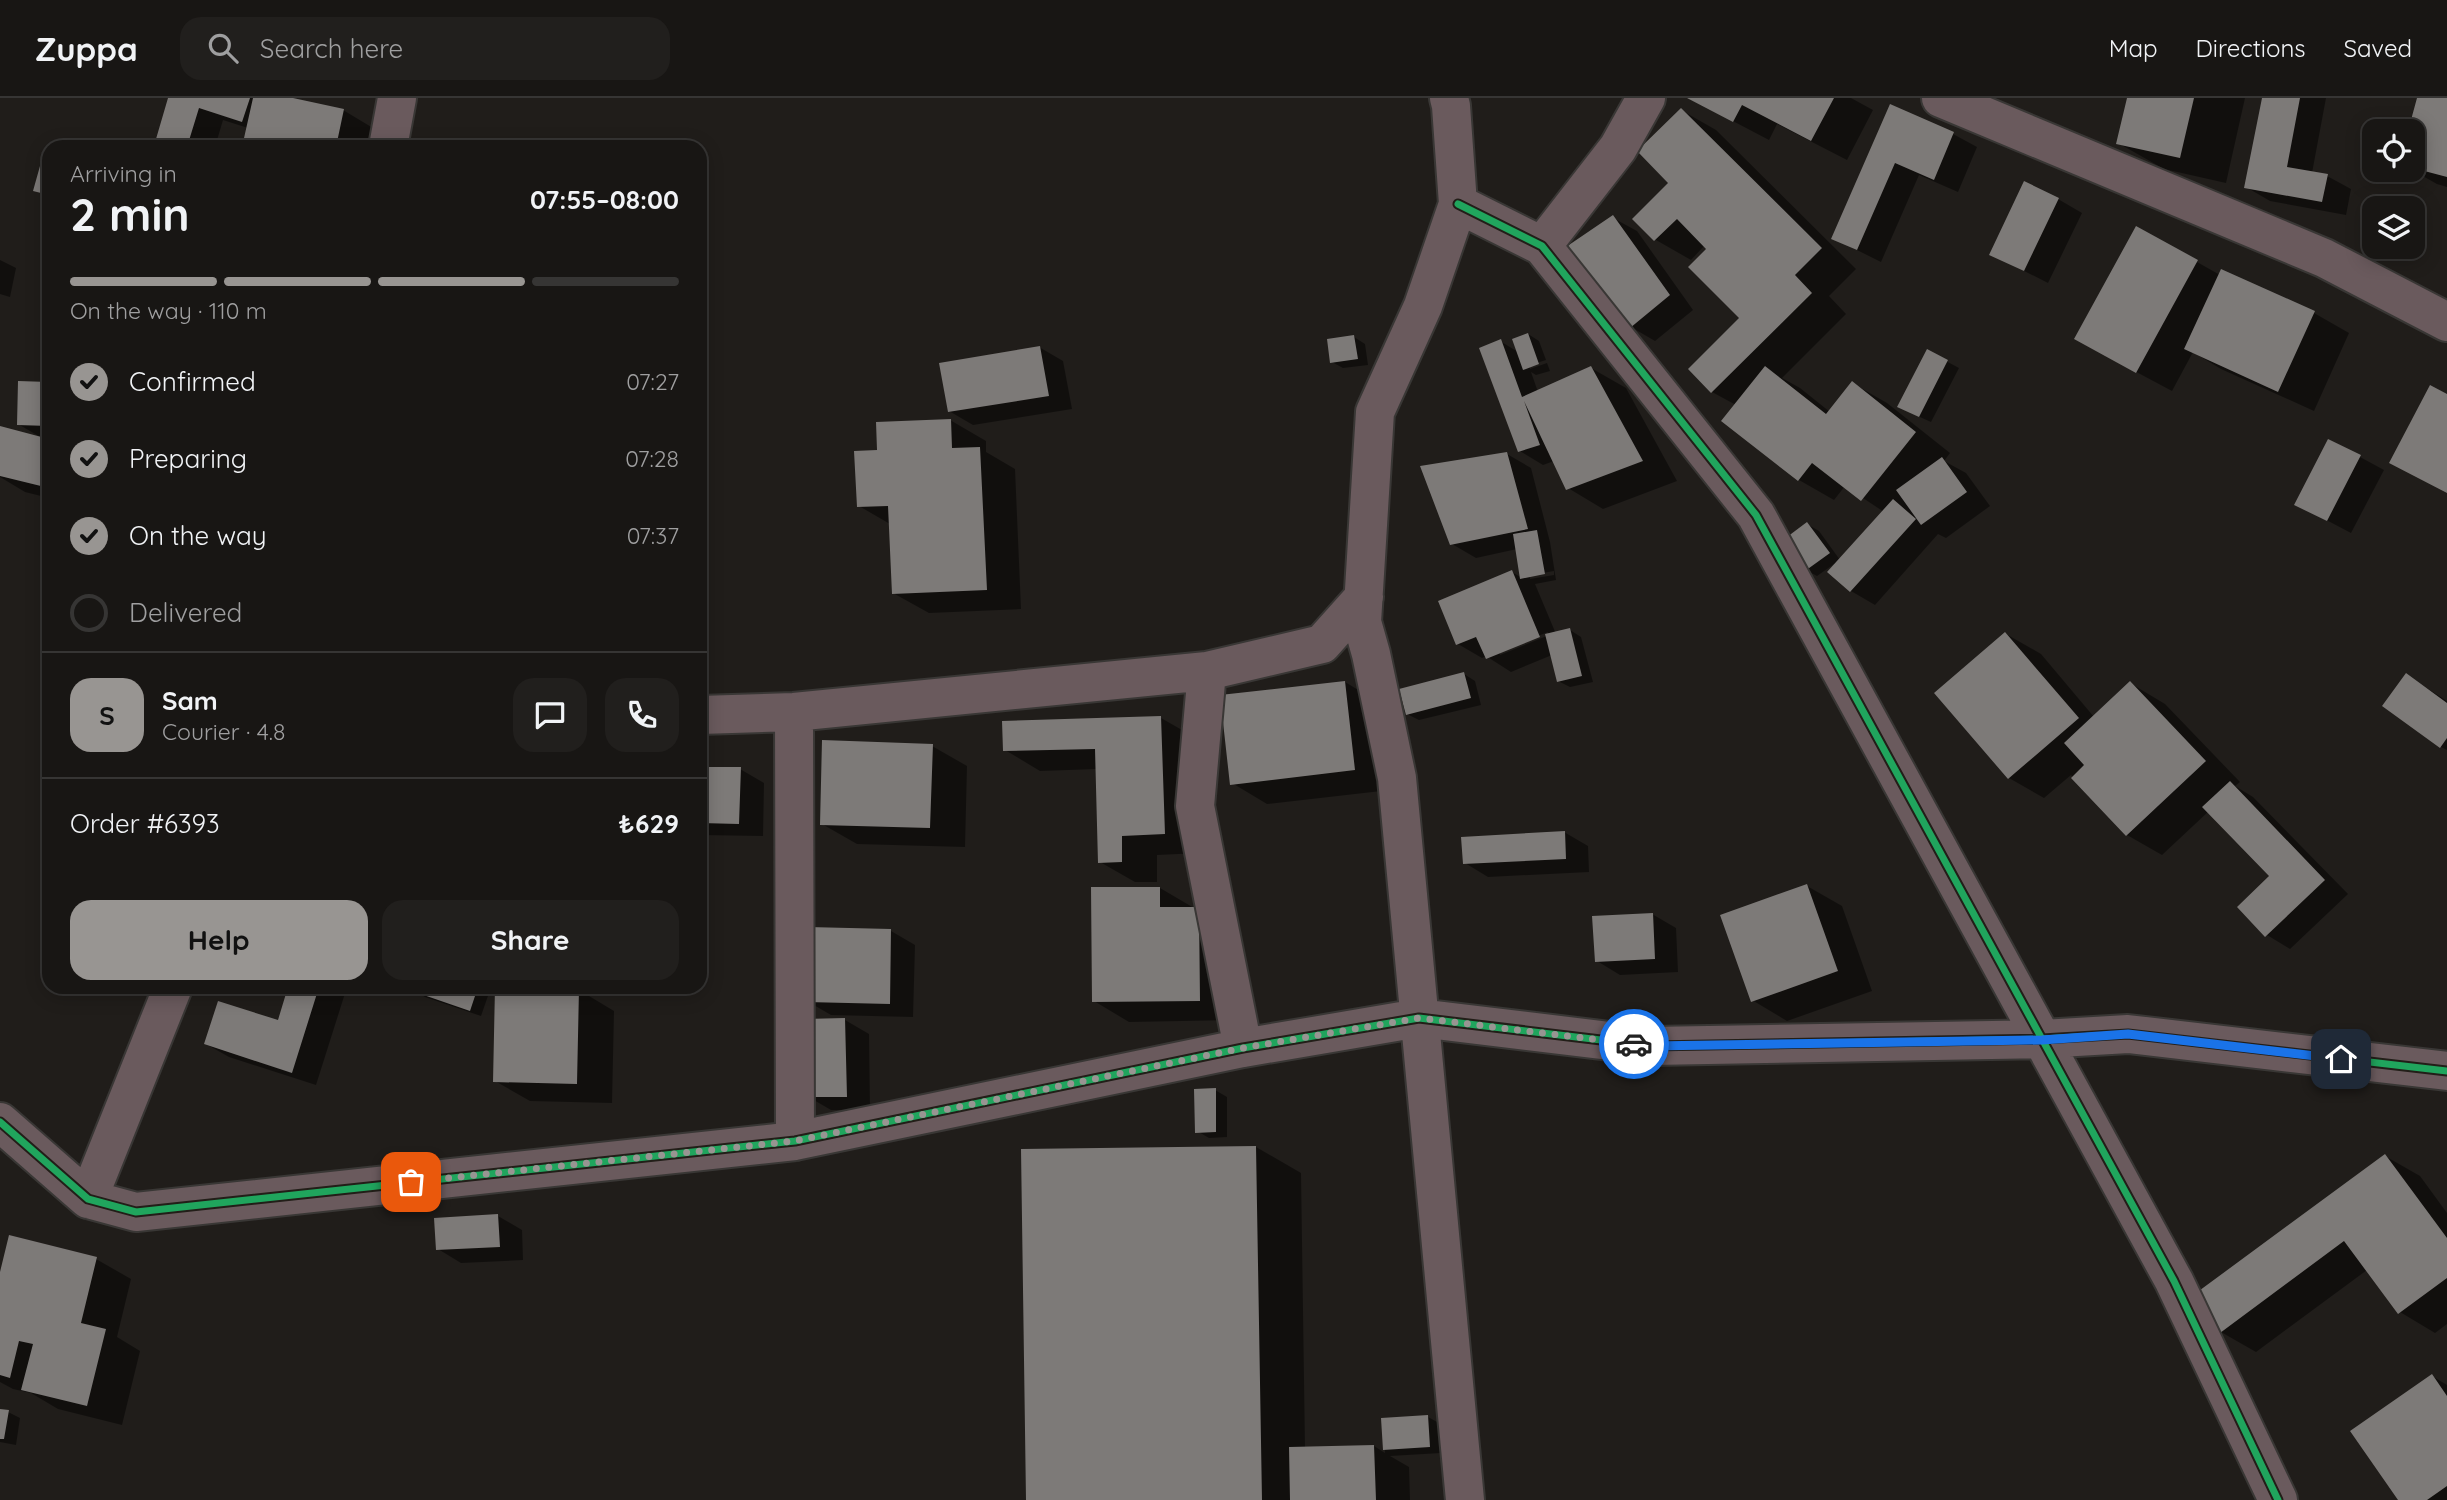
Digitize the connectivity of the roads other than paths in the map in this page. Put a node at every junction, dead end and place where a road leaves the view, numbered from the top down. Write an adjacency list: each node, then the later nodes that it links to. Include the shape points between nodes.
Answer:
1 (397, 98): 5 (street)
2 (1449, 98): 6 (street)
3 (1646, 98): 7 (street, via 1618,148)
4 (1941, 98): 8 (street, via 2324,258)
5 (389, 140)
6 (1458, 204): 7 (street); 9 (street, via 1423,306 1375,412)
7 (1542, 246): 15 (street, via 1756,515)
8 (2447, 322)
9 (1364, 597): 10 (street, via 1322,644); 14 (street, via 1362,622 1397,778)
10 (1208, 671): 11 (street); 16 (street, via 1195,806)
11 (794, 712): 12 (street); 19 (street)
12 (707, 715)
13 (170, 994): 20 (street)
14 (1419, 1018): 15 (street, via 1651,1046); 16 (street); 21 (street)
15 (2042, 1040): 17 (street, via 2128,1034); 22 (street, via 2174,1281)
16 (1243, 1048): 19 (street)
17 (2447, 1071)
18 (0, 1122): 20 (street)
19 (795, 1141): 20 (street, via 136,1212)
20 (88, 1199)
21 (1465, 1500)
22 (2277, 1500)

